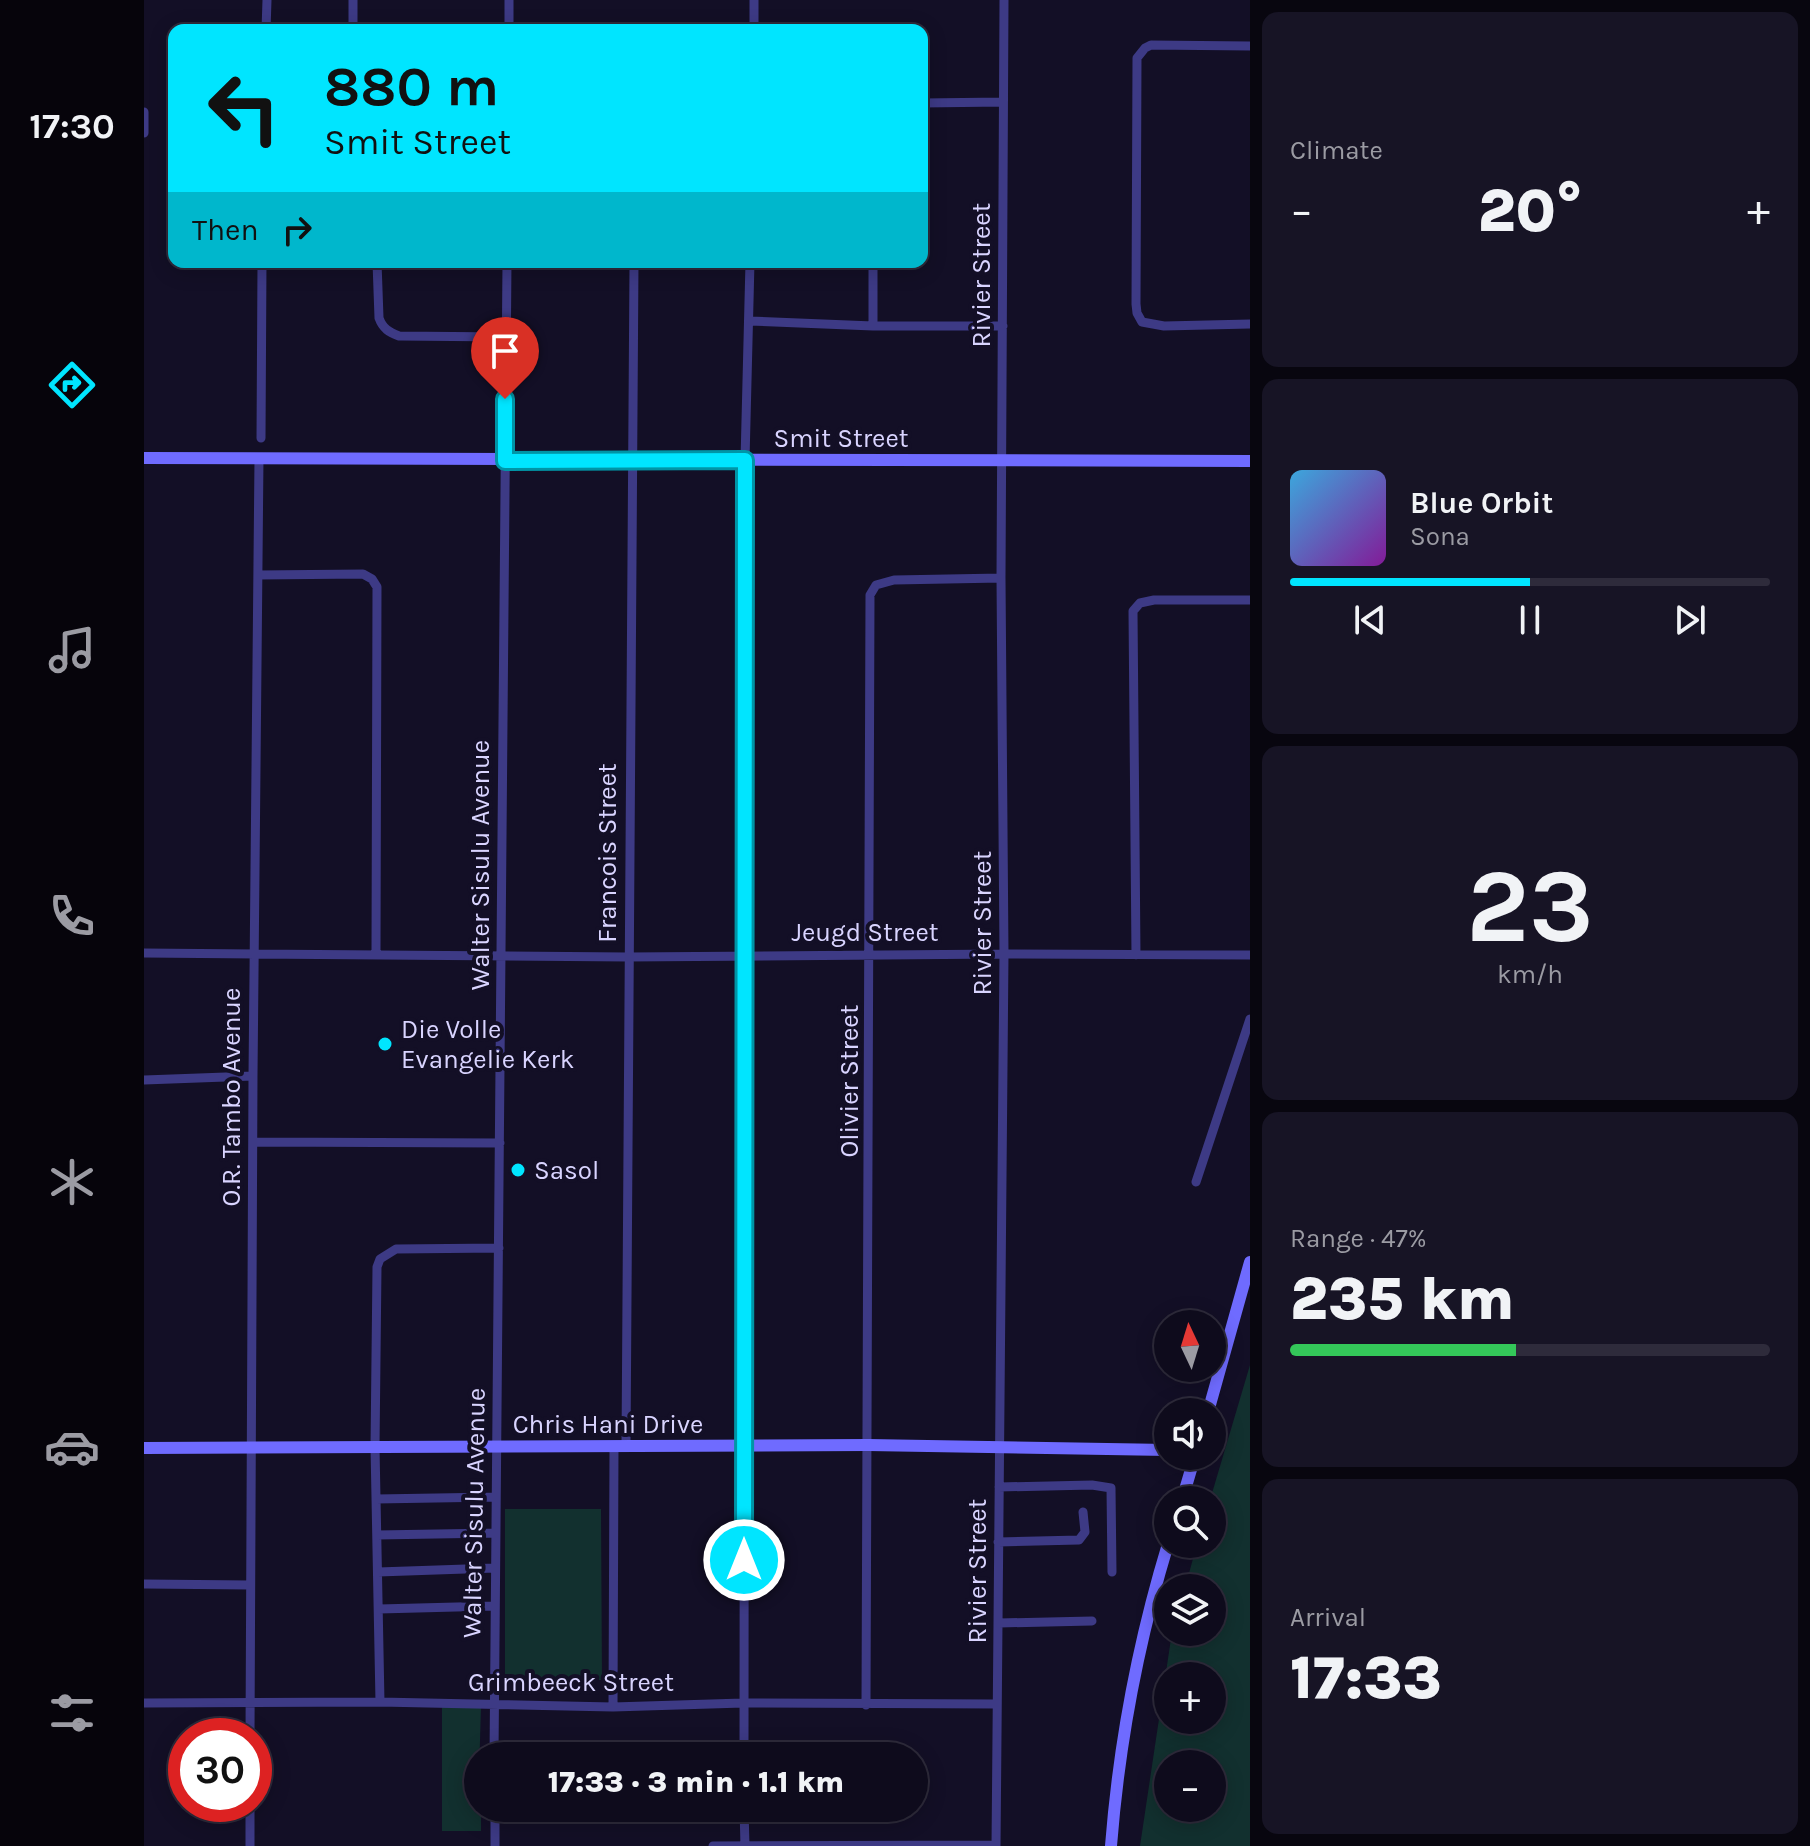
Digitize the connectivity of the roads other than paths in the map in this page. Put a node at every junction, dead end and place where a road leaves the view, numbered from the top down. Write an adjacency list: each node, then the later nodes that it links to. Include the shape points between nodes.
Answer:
1 (267, 0): 6 (street)
2 (353, 0): 7 (street)
3 (509, 0): 8 (street)
4 (754, 0): 9 (street)
5 (1004, 0): 11 (street, Rivier Street)
6 (266, 24)
7 (353, 24)
8 (509, 24)
9 (754, 24)
10 (1250, 46): 22 (street, via 1159,44 1145,48 1137,58 1136,267 1142,322)
11 (1003, 102): 12 (street); 24 (street, Rivier Street)
12 (928, 103)
13 (144, 112): 14 (street)
14 (144, 133)
15 (262, 268): 26 (street)
16 (377, 268): 25 (street, via 379,318 390,332)
17 (507, 268): 25 (street, Walter Sisulu Avenue)
18 (634, 268): 32 (street, Francois Street)
19 (750, 268): 21 (street)
20 (873, 268): 23 (street)
21 (749, 321): 23 (street); 30 (street)
22 (1250, 324)
23 (873, 326): 24 (street)
24 (1003, 326): 29 (street, Rivier Street)
25 (506, 337): 31 (street, Walter Sisulu Avenue)
26 (261, 438)
27 (144, 458): 28 (street, Smit Street)
28 (259, 458): 31 (street, Smit Street); 34 (street, O.R. Tambo Avenue)
29 (1001, 459): 30 (street, Smit Street); 33 (street, Smit Street); 35 (street, Rivier Street)
30 (745, 460): 32 (street, Smit Street); 40 (street)
31 (505, 461): 32 (street, Smit Street); 45 (street, Walter Sisulu Avenue)
32 (631, 461): 46 (street, Francois Street)
33 (1250, 461)
34 (258, 575): 37 (street, O.R. Tambo Avenue); 39 (street, via 363,574 377,587)
35 (1001, 578): 41 (street, Olivier Street, via 894,580 872,589); 42 (street, Rivier Street)
36 (1250, 600): 43 (street, via 1154,600 1133,611)
37 (254, 952): 38 (street, Jeugd Street); 39 (street, Jeugd Street); 48 (street, O.R. Tambo Avenue)
38 (144, 953)
39 (376, 953): 45 (street, Jeugd Street)
40 (745, 954): 41 (street, Jeugd Street); 46 (street, Jeugd Street); 56 (street)
41 (871, 954): 42 (street, Jeugd Street); 57 (street, Olivier Street)
42 (1004, 954): 43 (street, Jeugd Street); 60 (street, Rivier Street)
43 (1136, 955): 44 (street, Jeugd Street)
44 (1250, 955)
45 (501, 956): 46 (street, Jeugd Street); 51 (street, Walter Sisulu Avenue)
46 (628, 957): 59 (street, Francois Street)
47 (1250, 1019): 52 (street)
48 (253, 1076): 49 (street); 50 (street, O.R. Tambo Avenue)
49 (144, 1080)
50 (253, 1142): 51 (street); 63 (street, O.R. Tambo Avenue)
51 (500, 1143): 53 (street, Walter Sisulu Avenue)
52 (1196, 1182)
53 (499, 1248): 58 (street, Walter Sisulu Avenue); 61 (street, via 396,1249 380,1259)
54 (1250, 1262): 55 (street)
55 (1212, 1398)
56 (744, 1445): 57 (street, Chris Hani Drive); 59 (street, Chris Hani Drive); 85 (street)
57 (868, 1445): 60 (street, Chris Hani Drive); 88 (street, Olivier Street)
58 (497, 1446): 59 (street, Chris Hani Drive); 61 (street, Chris Hani Drive); 66 (street, Walter Sisulu Avenue)
59 (620, 1446): 89 (street, Francois Street)
60 (1000, 1446): 64 (street, Chris Hani Drive); 65 (street, Rivier Street)
61 (375, 1447): 63 (street, Chris Hani Drive); 67 (street)
62 (144, 1448): 63 (street, Chris Hani Drive)
63 (252, 1448): 77 (street, O.R. Tambo Avenue)
64 (1154, 1450)
65 (999, 1487): 71 (street, Rivier Street); 75 (street, via 1111,1488)
66 (496, 1497): 67 (street); 69 (street, Walter Sisulu Avenue)
67 (376, 1499): 70 (street)
68 (1083, 1512): 71 (street, via 1085,1532 1079,1540)
69 (496, 1533): 70 (street); 73 (street, Walter Sisulu Avenue)
70 (377, 1535): 74 (street)
71 (998, 1542): 81 (street, Rivier Street)
72 (1164, 1558): 102 (street, via 1127,1709)
73 (495, 1568): 74 (street); 78 (street, Walter Sisulu Avenue)
74 (378, 1572): 79 (street)
75 (1112, 1572)
76 (144, 1584): 77 (street)
77 (250, 1585): 84 (street, O.R. Tambo Avenue)
78 (495, 1606): 79 (street); 86 (street, Walter Sisulu Avenue)
79 (379, 1609): 82 (street)
80 (1092, 1621): 81 (street)
81 (999, 1623): 87 (street, Rivier Street)
82 (380, 1702): 84 (street, Grimbeeck Street); 86 (street, Grimbeeck Street)
83 (144, 1703): 84 (street, Grimbeeck Street)
84 (250, 1703): 90 (street, O.R. Tambo Avenue)
85 (743, 1703): 88 (street, Grimbeeck Street); 89 (street, Grimbeeck Street); 92 (street)
86 (494, 1704): 89 (street, Grimbeeck Street); 91 (street, Walter Sisulu Avenue)
87 (997, 1704): 88 (street, Grimbeeck Street); 101 (street, Rivier Street)
88 (866, 1705)
89 (613, 1707)
90 (250, 1718)
91 (494, 1742)
92 (744, 1742)
93 (250, 1822): 96 (street)
94 (495, 1822): 98 (street)
95 (744, 1822): 100 (street)
96 (250, 1846): 97 (street)
97 (264, 1846)
98 (495, 1846)
99 (713, 1846): 100 (street)
100 (745, 1846): 101 (street)
101 (996, 1846)
102 (1111, 1846)

